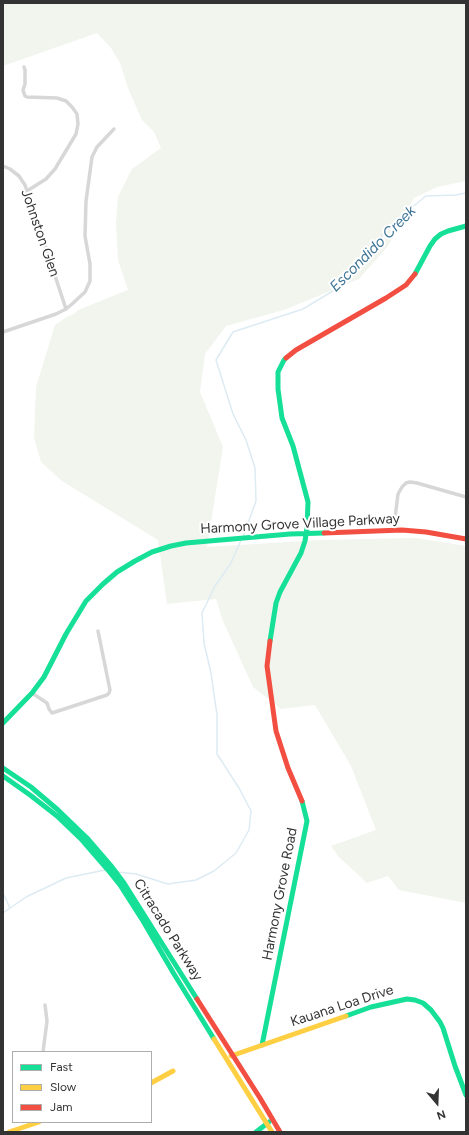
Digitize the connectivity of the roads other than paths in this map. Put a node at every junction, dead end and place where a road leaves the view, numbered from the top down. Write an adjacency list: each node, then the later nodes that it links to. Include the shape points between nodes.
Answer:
1 (24, 67): 4 (street, via 25,96 66,101 77,114 78,124 76,134 55,169 46,180)
2 (114, 129): 6 (street, via 96,147 92,157 86,201 85,236 90,281 85,292)
3 (3, 166): 4 (street, Johnston Glen, via 19,176)
4 (27, 191): 6 (street, Johnston Glen)
5 (466, 226): 10 (main road, Harmony Grove Road, via 448,231 435,239 417,272 397,292 296,350 280,366 277,379 282,418 293,446 308,502)
6 (66, 309): 7 (street)
7 (3, 332)
8 (466, 497): 9 (street, via 414,482 406,483 398,494)
9 (395, 530): 10 (main road, Harmony Grove Village Parkway); 11 (main road, Harmony Grove Village Parkway)
10 (306, 533): 13 (main road, Harmony Grove Village Parkway, via 186,543 152,552 135,561 112,576 86,601 44,677); 20 (main road, Harmony Grove Road, via 298,559 280,592 274,610 268,652 268,679 276,731 304,805 307,821)
11 (466, 539)
12 (98, 631): 13 (street, via 110,690 107,695 52,713 47,703)
13 (32, 693): 14 (main road, Harmony Grove Village Parkway)
14 (3, 723)
15 (3, 768): 17 (main road, Citracado Parkway, via 40,794)
16 (3, 776): 17 (main road, Citracado Parkway)
17 (84, 839): 18 (main road, Citracado Parkway)
18 (122, 884): 22 (main road, Citracado Parkway); 23 (main road, Citracado Parkway)
19 (45, 1005): 21 (street, via 47,1021)
20 (262, 1045): 22 (main road); 26 (main road, Kauana Loa Drive, via 386,1003 415,1000 431,1010 440,1022)
21 (43, 1051)
22 (232, 1055): 23 (main road); 27 (main road, Citracado Parkway)
23 (226, 1057): 29 (main road, Citracado Parkway)
24 (173, 1071): 25 (main road)
25 (152, 1082)
26 (466, 1095)
27 (273, 1120): 29 (main road); 33 (main road, Citracado Parkway)
28 (36, 1123): 30 (main road)
29 (267, 1124): 31 (main road); 32 (main road, Citracado Parkway)
30 (9, 1132)
31 (256, 1132)
32 (272, 1132)
33 (280, 1132)

